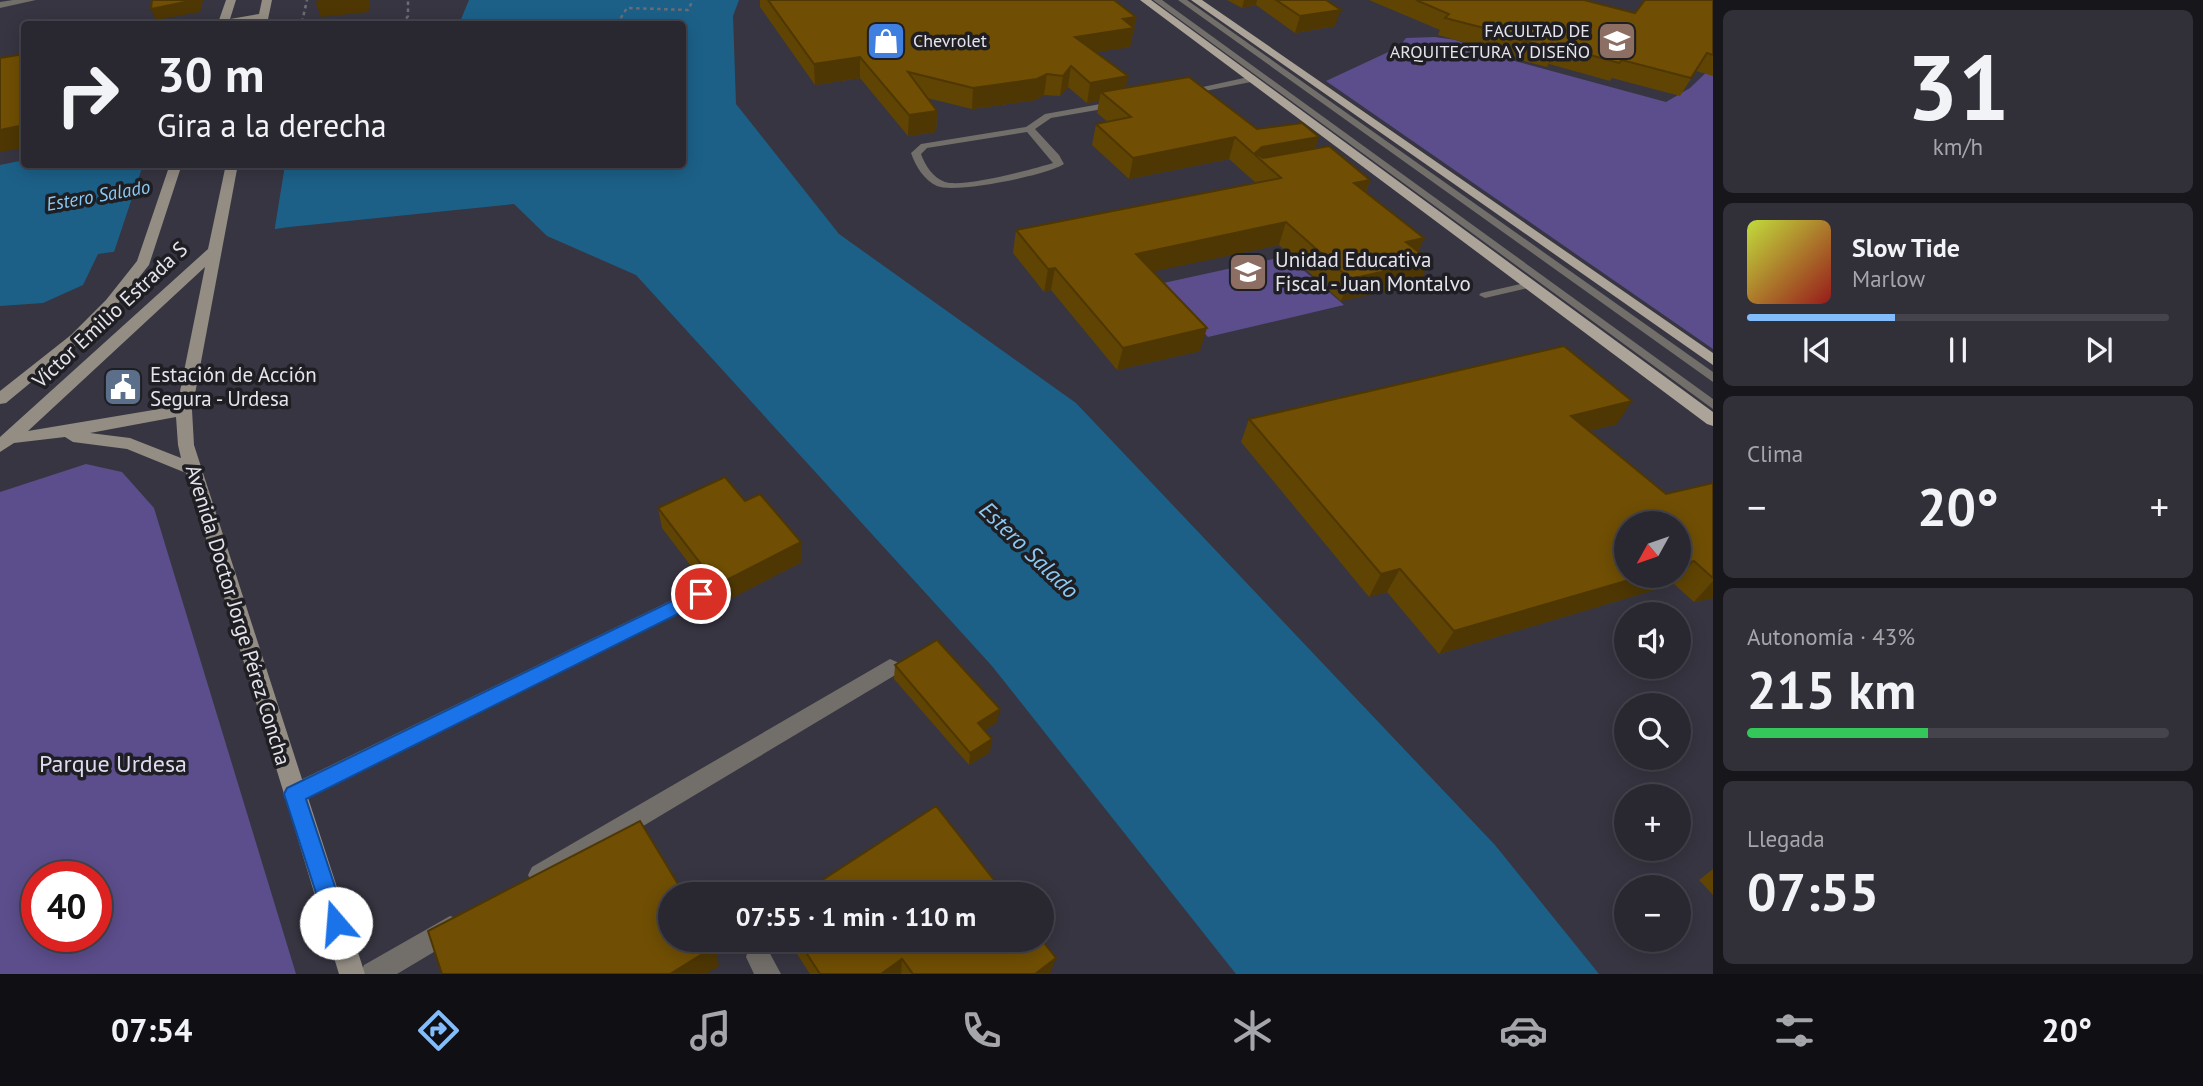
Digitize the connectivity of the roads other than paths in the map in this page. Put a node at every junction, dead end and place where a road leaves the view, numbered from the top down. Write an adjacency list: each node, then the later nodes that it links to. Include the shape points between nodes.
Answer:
1 (31, 0): 8 (street)
2 (231, 0): 10 (main road)
3 (267, 0): 9 (main road)
4 (1145, 0): 11 (main road)
5 (1157, 0): 29 (lane)
6 (1182, 0): 27 (lane)
7 (1196, 0): 26 (main road)
8 (0, 5)
9 (263, 20)
10 (222, 21)
11 (1253, 79): 12 (lane); 17 (main road)
12 (1195, 90): 13 (lane); 14 (lane)
13 (1168, 95)
14 (1205, 98)
15 (1128, 102): 16 (lane, via 1048,116)
16 (1029, 129): 16 (lane, via 924,146 916,153 930,178 945,185 1059,164)
17 (1320, 129): 18 (lane); 19 (main road)
18 (1304, 132)
19 (1355, 156): 20 (lane); 24 (main road)
20 (1338, 159)
21 (175, 168): 28 (main road, Víctor Emilio Estrada S, via 144,262 76,338)
22 (231, 168): 23 (main road, Avenida Doctor Jorge Pérez Concha)
23 (216, 247): 30 (main road, Avenida Doctor Jorge Pérez Concha); 33 (main road, Víctor Emilio Estrada S)
24 (1529, 285): 25 (lane); 31 (main road)
25 (1485, 295)
26 (1713, 360)
27 (1713, 378)
28 (0, 399)
29 (1713, 405)
30 (184, 410): 32 (main road); 34 (main road, Avenida Doctor Jorge Pérez Concha)
31 (1713, 420)
32 (52, 434): 33 (main road); 34 (main road, via 130,444)
33 (4, 442)
34 (191, 468): 37 (main road, Avenida Doctor Jorge Pérez Concha)
35 (701, 594): 37 (street)
36 (890, 668): 38 (street)
37 (294, 794): 40 (main road, Avenida Doctor Jorge Pérez Concha)
38 (521, 886)
39 (473, 914): 41 (street)
40 (352, 974)
41 (373, 974)

